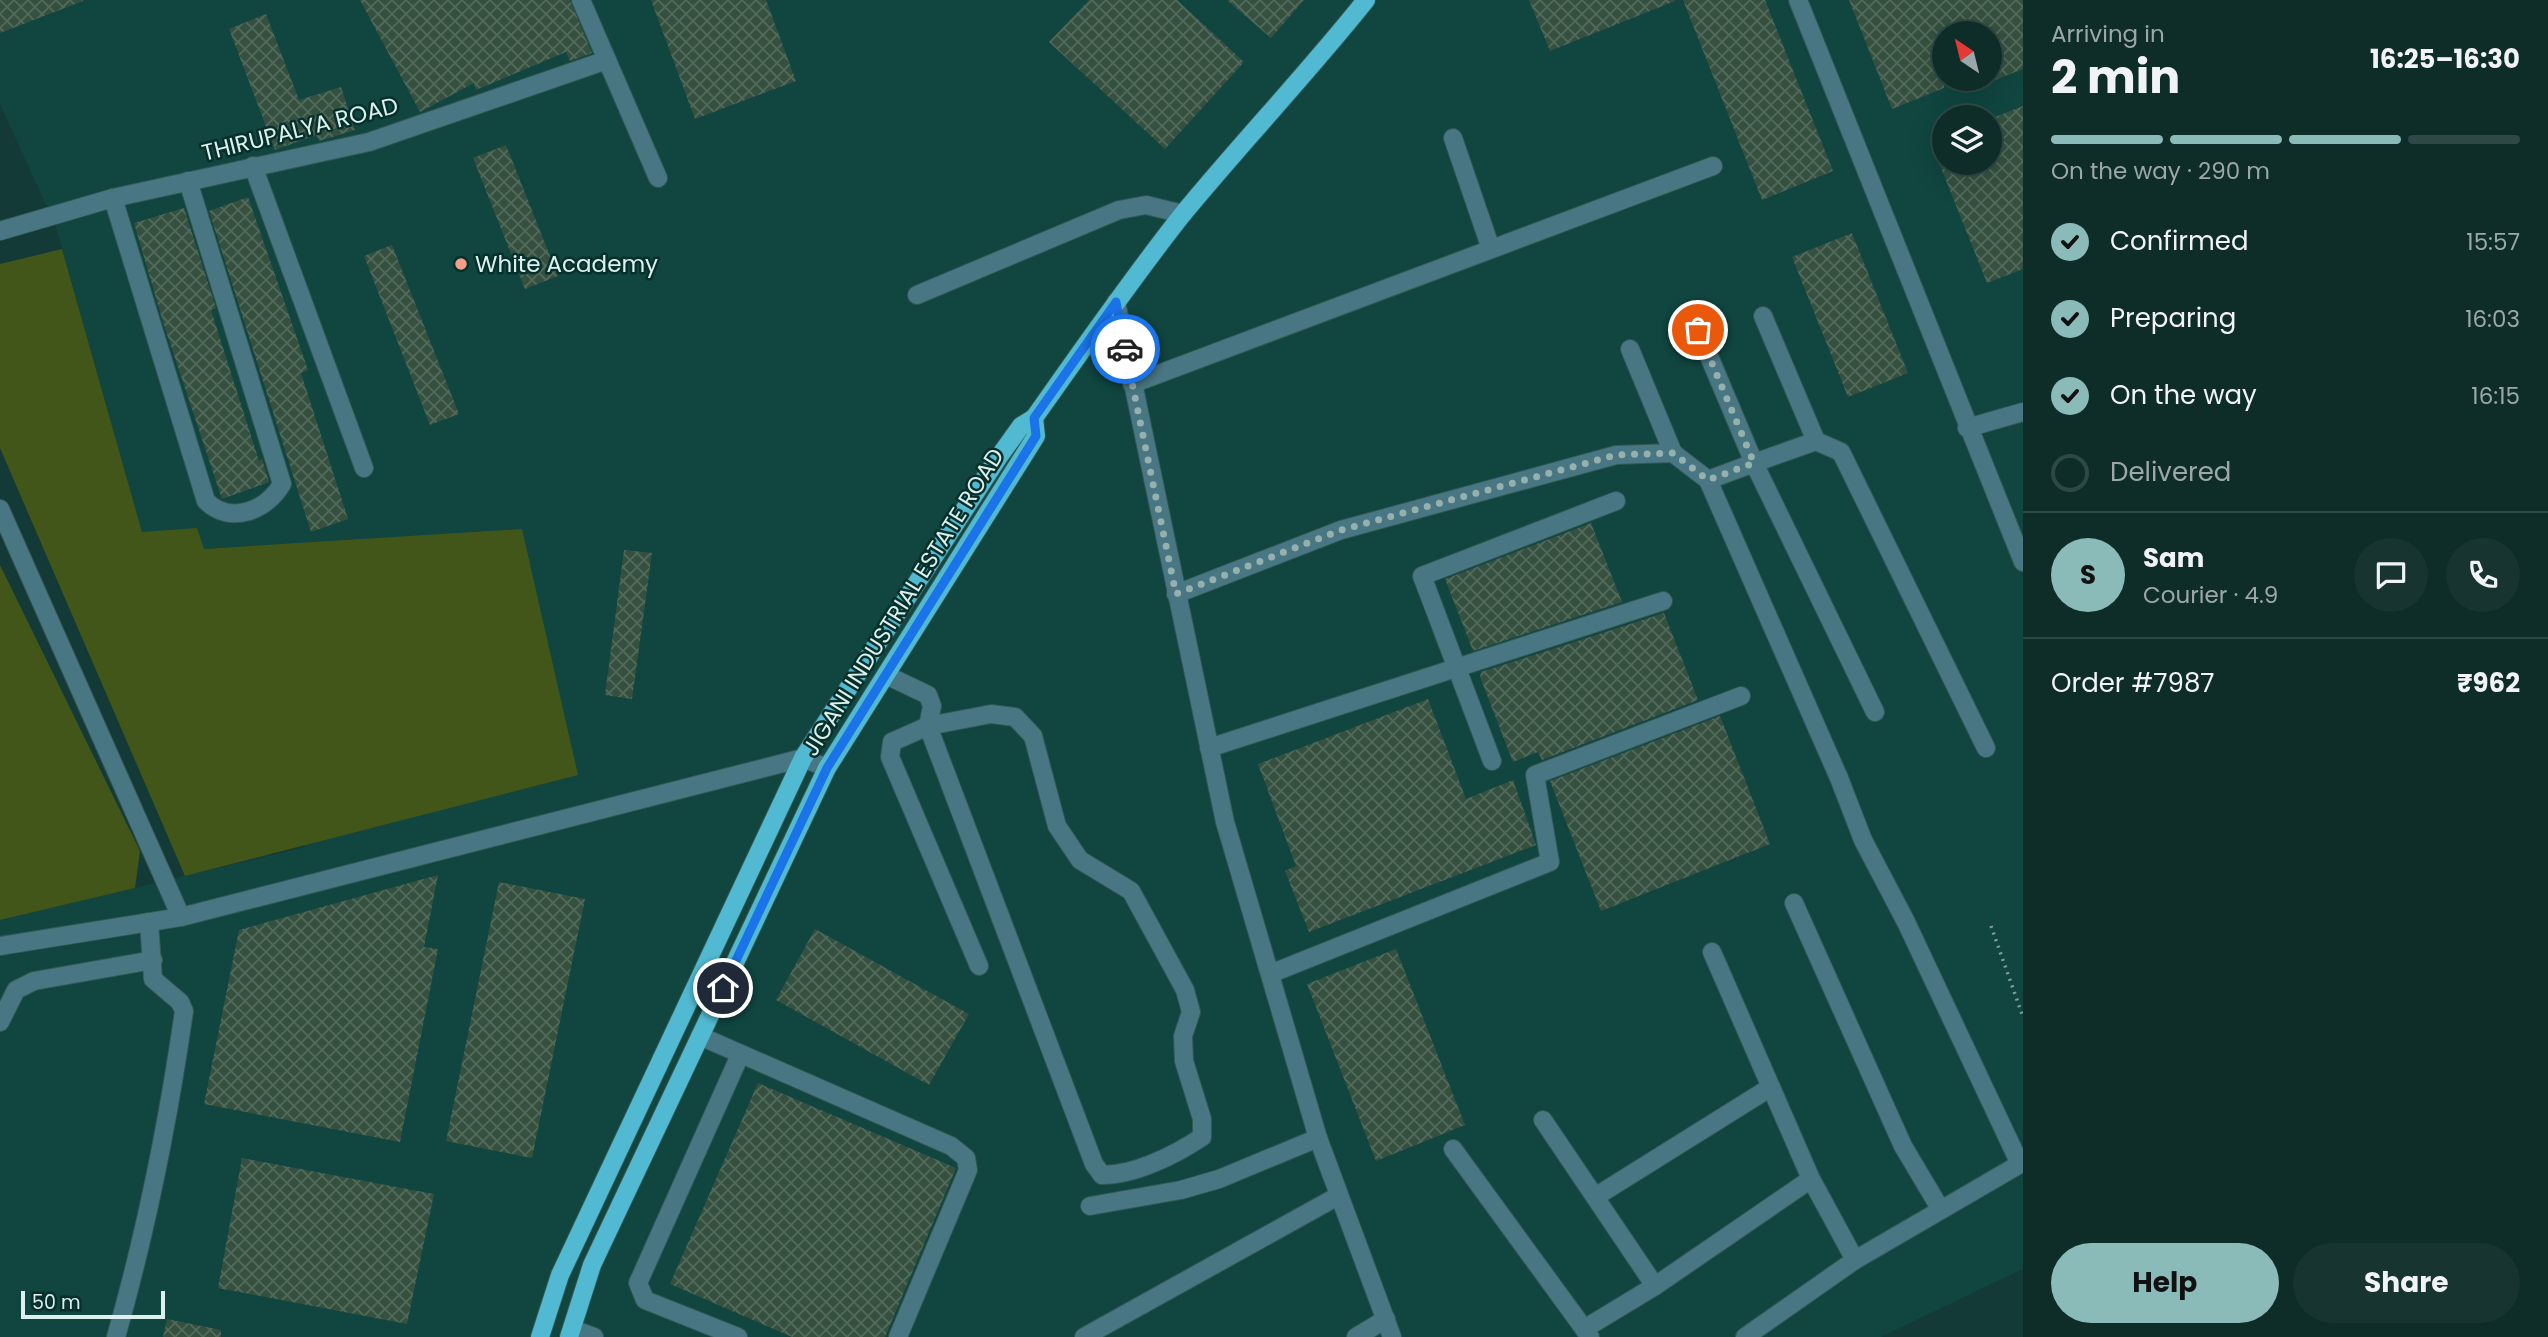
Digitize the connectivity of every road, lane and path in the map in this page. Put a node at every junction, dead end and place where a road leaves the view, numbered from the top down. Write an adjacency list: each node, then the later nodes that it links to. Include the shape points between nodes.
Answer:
1 (581, 0): 4 (street)
2 (1366, 0): 11 (main road, JIGANI INDUSTRIAL ESTATE ROAD)
3 (1798, 0): 22 (street)
4 (607, 60): 6 (street, THIRUPALYA ROAD, via 369,142); 8 (street)
5 (1454, 138): 13 (street)
6 (253, 166): 9 (street, THIRUPALYA ROAD); 26 (street)
7 (1713, 166): 13 (street)
8 (658, 178)
9 (188, 181): 10 (street, THIRUPALYA ROAD); 10 (street, via 282,484 262,506 231,515 205,501)
10 (113, 198): 12 (street, THIRUPALYA ROAD)
11 (1183, 214): 14 (street, via 1146,205 1119,210); 15 (main road, JIGANI INDUSTRIAL ESTATE ROAD)
12 (0, 231)
13 (1491, 249): 19 (street)
14 (917, 295)
15 (1116, 302): 19 (street); 21 (main road, JIGANI INDUSTRIAL ESTATE ROAD)
16 (1763, 316): 23 (street)
17 (1698, 330): 25 (street)
18 (1630, 349): 24 (street)
19 (1132, 384): 31 (street)
20 (2023, 412): 22 (street)
21 (1034, 418): 34 (main road, JIGANI INDUSTRIAL ESTATE ROAD, via 1036,436); 40 (main road, JIGANI INDUSTRIAL ESTATE ROAD, via 1021,426 998,458)
22 (1968, 428): 30 (street)
23 (1816, 441): 25 (street); 39 (street, via 1841,452)
24 (1673, 453): 27 (street); 31 (street, via 1616,455 1341,530)
25 (1754, 463): 27 (street); 36 (street)
26 (364, 468)
27 (1708, 480): 64 (street, via 1863,840 2021,1164)
28 (1616, 502): 33 (street, via 1423,575)
29 (0, 509): 44 (street)
30 (2023, 562)
31 (1176, 594): 38 (street)
32 (1663, 601): 33 (street)
33 (1459, 667): 38 (street); 41 (street)
34 (886, 675): 37 (street, via 928,695 932,706); 42 (main road, JIGANI INDUSTRIAL ESTATE ROAD)
35 (1741, 696): 51 (street, via 1535,775 1550,862)
36 (1875, 712)
37 (928, 726): 37 (street, via 991,715 1016,717 1032,736 1057,826 1080,860 1131,891 1185,990 1191,1012 1183,1036 1184,1061 1202,1119 1202,1137 1183,1150 1118,1175 1102,1175 1094,1164); 50 (street, via 891,742 890,757)
38 (1209, 748): 51 (street, via 1225,822)
39 (1986, 748)
40 (803, 758): 42 (street); 44 (street); 71 (main road, JIGANI INDUSTRIAL ESTATE ROAD, via 560,1275)
41 (1492, 761)
42 (827, 768): 54 (main road, JIGANI INDUSTRIAL ESTATE ROAD)
43 (1794, 903): 64 (street, via 1903,1146)
44 (181, 917): 45 (street)
45 (149, 922): 47 (street); 49 (street)
46 (1992, 926): 52 (path)
47 (0, 946)
48 (1712, 951): 56 (street)
49 (153, 960): 53 (street, via 34,981 16,990); 70 (street, via 153,978 184,1011 147,1224)
50 (979, 966)
51 (1270, 974): 58 (street)
52 (2023, 1017)
53 (0, 1022)
54 (700, 1036): 55 (street); 68 (main road, JIGANI INDUSTRIAL ESTATE ROAD, via 592,1265)
55 (740, 1055): 73 (street, via 638,1283 645,1300); 74 (street, via 951,1146 966,1158 968,1170)
56 (1771, 1087): 60 (street); 62 (street)
57 (1542, 1119): 62 (street)
58 (1318, 1138): 61 (street); 63 (street, via 1219,1179)
59 (1452, 1149): 69 (street)
60 (1811, 1179): 65 (street); 66 (street)
61 (1338, 1196): 67 (street); 75 (street)
62 (1595, 1197): 66 (street)
63 (1090, 1206)
64 (1941, 1210): 65 (street)
65 (1855, 1260): 78 (street)
66 (1655, 1286): 69 (street)
67 (1385, 1320): 76 (street); 77 (street)
68 (570, 1333): 72 (street)
69 (1587, 1333)
70 (116, 1337)
71 (540, 1337)
72 (594, 1337)
73 (738, 1337)
74 (898, 1337)
75 (1084, 1337)
76 (1356, 1337)
77 (1392, 1337)
78 (1745, 1337)

